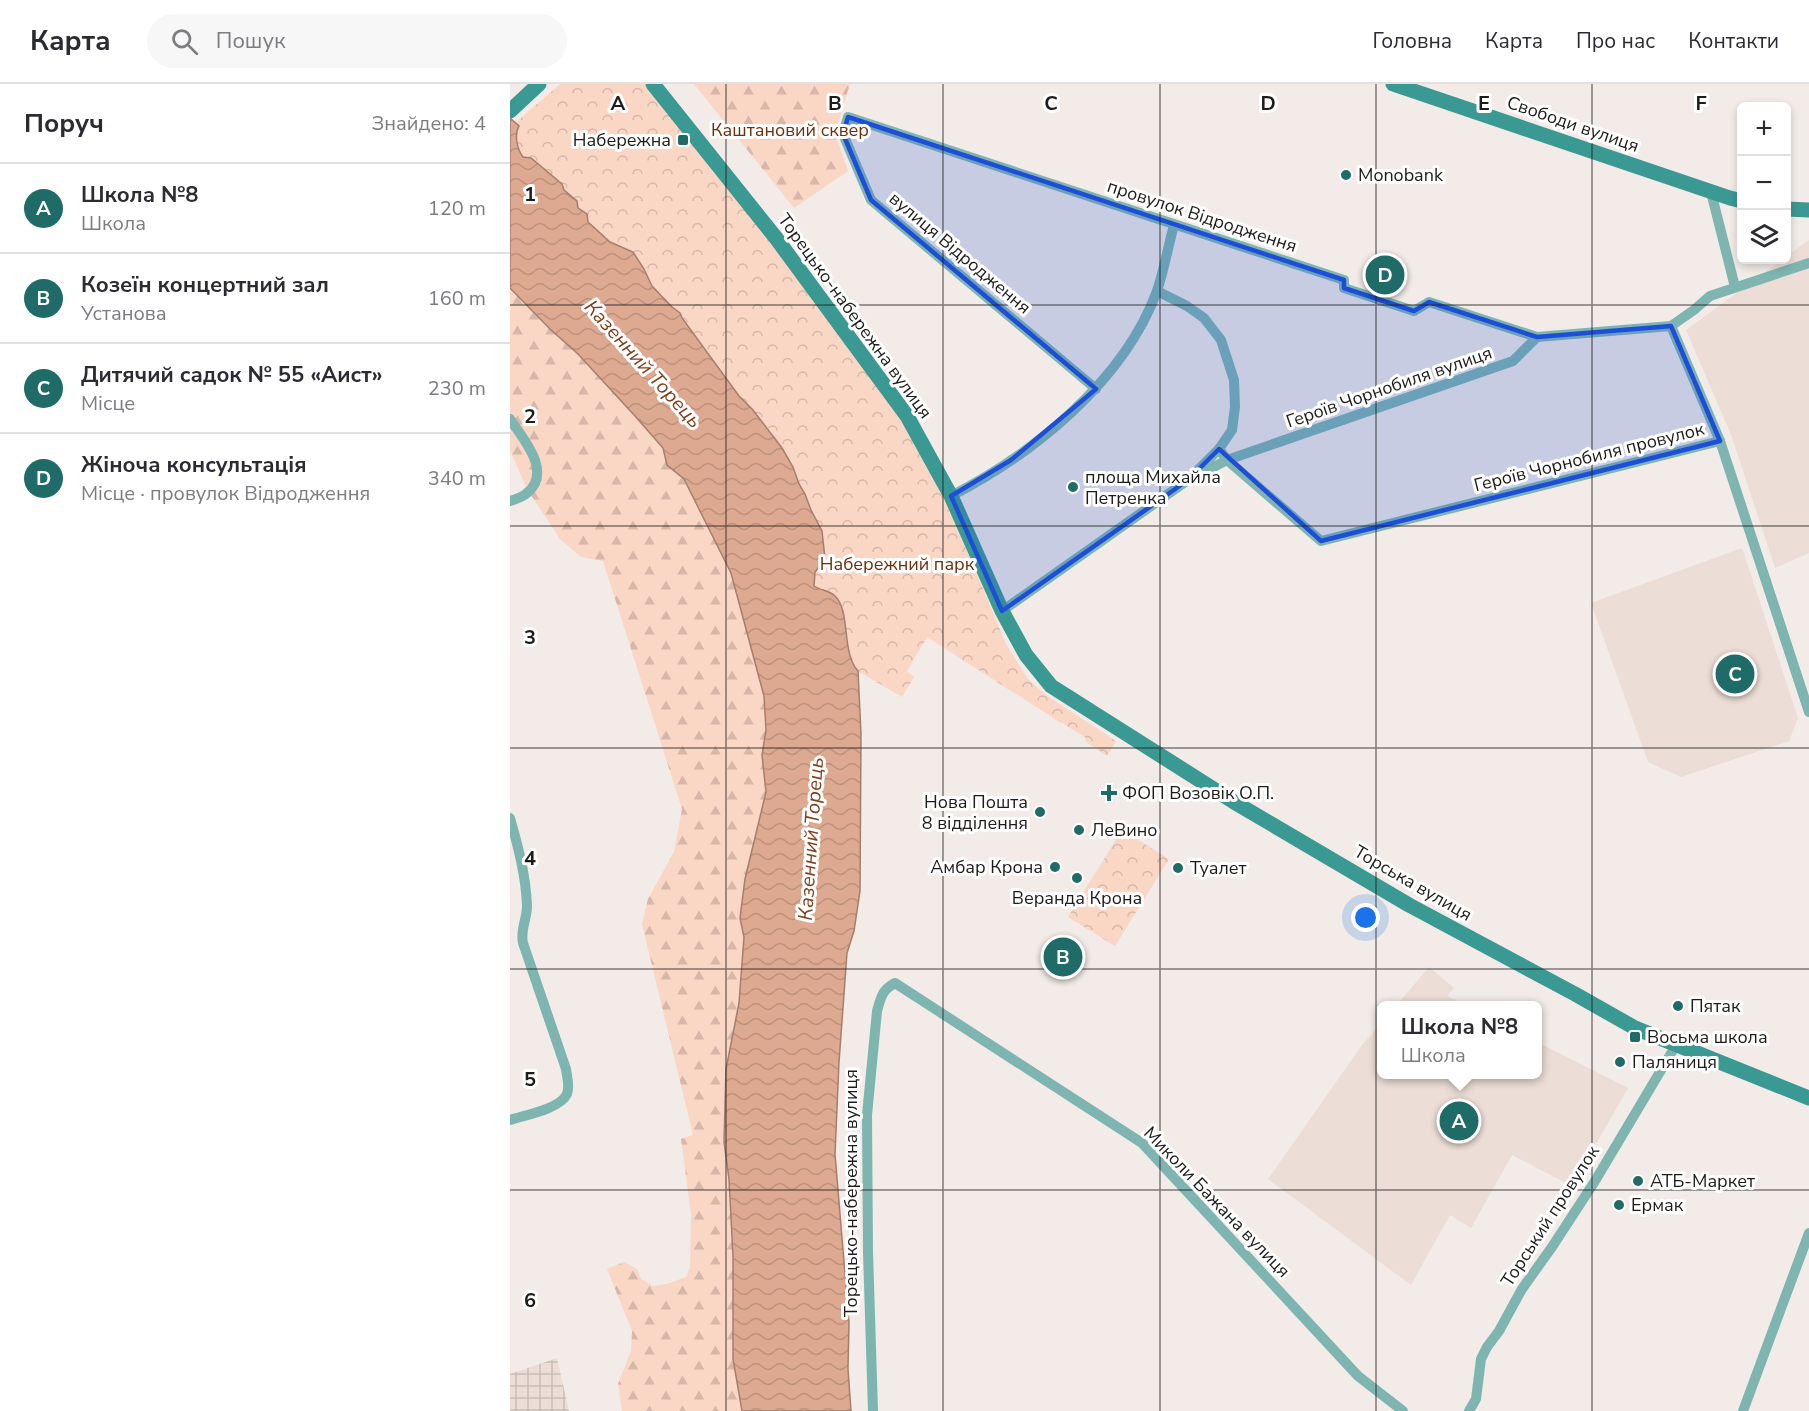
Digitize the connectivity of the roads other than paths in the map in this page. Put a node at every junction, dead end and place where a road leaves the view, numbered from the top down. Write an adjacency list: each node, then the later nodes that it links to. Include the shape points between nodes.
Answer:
1 (653, 84): 22 (main road, Торецько-набережна вулиця, via 776,238 907,416)
2 (1393, 84): 6 (main road, Свободи вулиця)
3 (539, 85): 4 (main road)
4 (510, 111)
5 (848, 117): 10 (street, провулок Відродження); 16 (street, вулиця Відродження, via 843,134 871,200)
6 (1711, 192): 7 (main road, Свободи вулиця); 12 (street)
7 (1737, 200)
8 (1791, 209): 9 (main road)
9 (1809, 210)
10 (1174, 225): 13 (street); 15 (street, провулок Відродження, via 1344,279 1344,288 1414,310 1429,302)
11 (1809, 263): 12 (street)
12 (1736, 288): 14 (street, via 1710,296)
13 (1157, 291): 16 (street, via 1127,348); 19 (street, via 1204,318 1221,340 1234,380 1235,407 1232,430)
14 (1671, 326): 15 (street); 18 (street)
15 (1537, 337): 20 (street, Героїв Чорнобиля вулиця, via 1513,361)
16 (1096, 389): 22 (street, via 1011,460)
17 (510, 419): 23 (street, via 532,452 538,475 526,495)
18 (1720, 441): 20 (street, Героїв Чорнобиля провулок, via 1321,541); 26 (street, Героїв Чорнобиля провулок)
19 (1219, 449): 20 (street, Героїв Чорнобиля провулок); 21 (street)
20 (1227, 460): 21 (street, Героїв Чорнобиля вулиця)
21 (1188, 480): 24 (street)
22 (951, 496): 24 (main road, Торецько-набережна вулиця)
23 (510, 501)
24 (1002, 611): 25 (main road, Торецько-набережна вулиця)
25 (1026, 655): 29 (main road, Торська вулиця, via 1051,686 1234,802 1409,905 1635,1028)
26 (1809, 712)
27 (510, 818): 31 (street, via 527,908 523,943 568,1081 567,1093 559,1104)
28 (896, 983): 33 (street, Торецько-набережна вулиця, via 886,988 877,1011 867,1115); 34 (street, Миколи Бажана вулиця, via 1142,1143 1358,1376)
29 (1676, 1045): 30 (main road, Торська вулиця); 35 (street, Торський провулок, via 1595,1181 1487,1347 1481,1359 1476,1400)
30 (1809, 1098)
31 (510, 1120)
32 (1809, 1233): 36 (street)
33 (873, 1411)
34 (1403, 1411)
35 (1469, 1411)
36 (1743, 1411)

